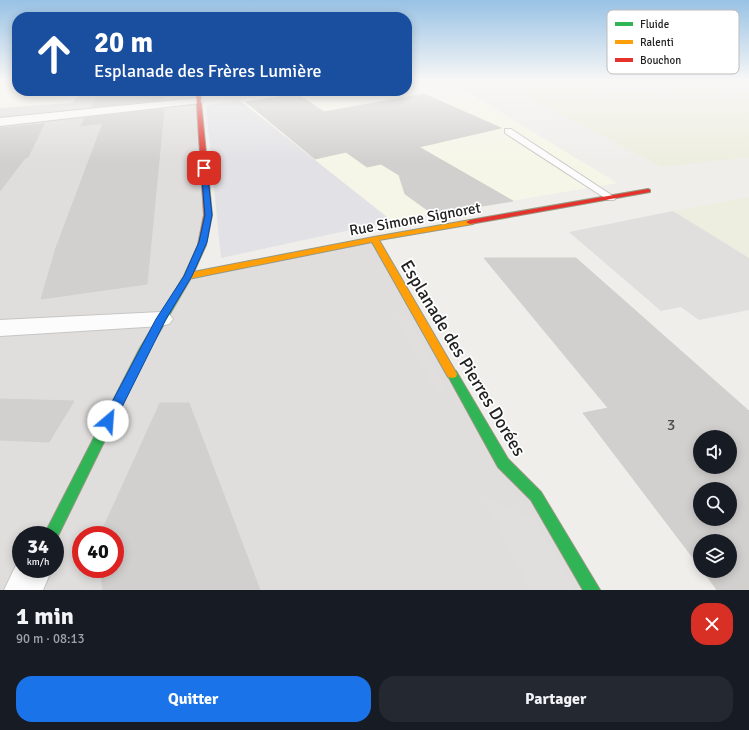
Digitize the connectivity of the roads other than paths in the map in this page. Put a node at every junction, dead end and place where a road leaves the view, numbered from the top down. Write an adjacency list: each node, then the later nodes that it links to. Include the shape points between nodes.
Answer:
1 (110, 108): 3 (street)
2 (199, 108): 8 (street, via 208,215 203,242)
3 (0, 122)
4 (508, 132): 6 (lane)
5 (648, 191): 6 (street, Rue Simone Signoret)
6 (611, 198): 7 (street, Rue Simone Signoret)
7 (374, 239): 8 (street, Rue Simone Signoret); 14 (street, Esplanade des Pierres Dorées, via 503,462 536,496)
8 (188, 276): 9 (street)
9 (161, 319): 10 (street); 11 (street)
10 (0, 328)
11 (56, 526)
12 (29, 578): 13 (street)
13 (23, 590)
14 (592, 590)

